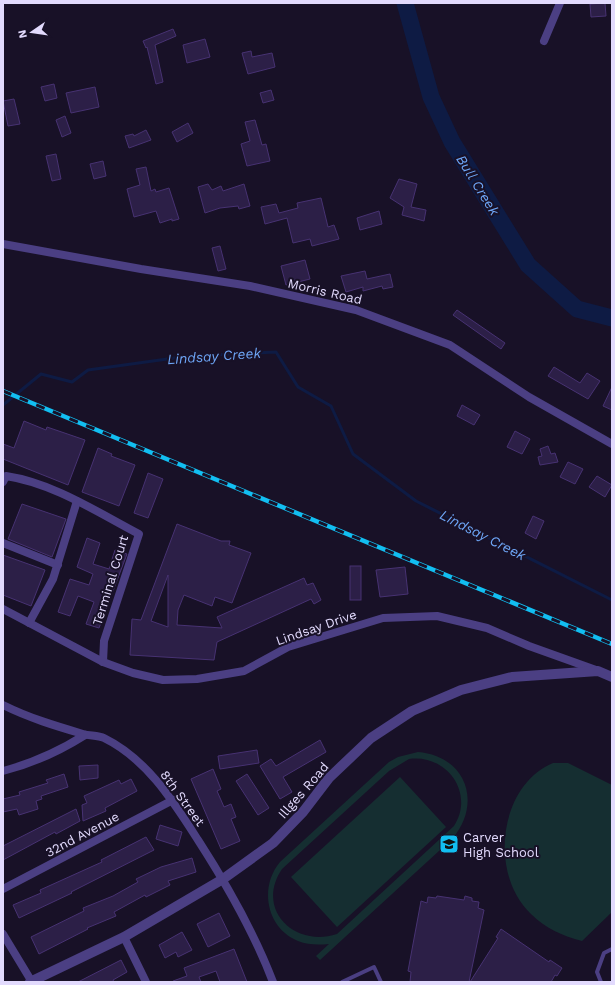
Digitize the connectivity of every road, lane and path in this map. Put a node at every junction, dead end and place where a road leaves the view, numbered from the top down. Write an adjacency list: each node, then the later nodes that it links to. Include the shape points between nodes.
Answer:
1 (560, 3): 2 (street)
2 (544, 41)
3 (3, 244): 4 (street, Morris Road, via 250,286 356,310 450,345 529,397)
4 (612, 444)
5 (3, 482): 6 (street, Terminal Court, via 6,476 24,479)
6 (77, 501): 8 (street); 11 (street, Terminal Court, via 139,534 104,641)
7 (3, 543): 8 (street)
8 (58, 566): 10 (street)
9 (3, 609): 10 (street, Lindsay Drive)
10 (29, 623): 11 (street, Lindsay Drive)
11 (103, 662): 12 (street, Lindsay Drive, via 163,680 197,679 244,671 288,647 383,618 437,616 487,628)
12 (598, 671): 13 (street, Illges Road); 18 (street, Illges Road, via 512,677 461,690 412,711 371,738 329,778 303,812 273,843)
13 (612, 677)
14 (3, 706): 15 (street, 8th Street)
15 (85, 734): 16 (street, via 57,752); 17 (street, 8th Street, via 103,738 134,758 154,777)
16 (3, 771)
17 (172, 800): 18 (street, 8th Street); 19 (street, 32nd Avenue)
18 (223, 879): 21 (street, Illges Road); 25 (street, 8th Street, via 249,927)
19 (3, 889)
20 (3, 934): 23 (street)
21 (124, 936): 23 (street, Illges Road); 24 (street)
22 (612, 949): 28 (lane, via 604,953 598,972)
23 (31, 982)
24 (146, 982)
25 (273, 982)
26 (342, 982): 27 (lane, via 374,967)
27 (381, 982)
28 (601, 982)

